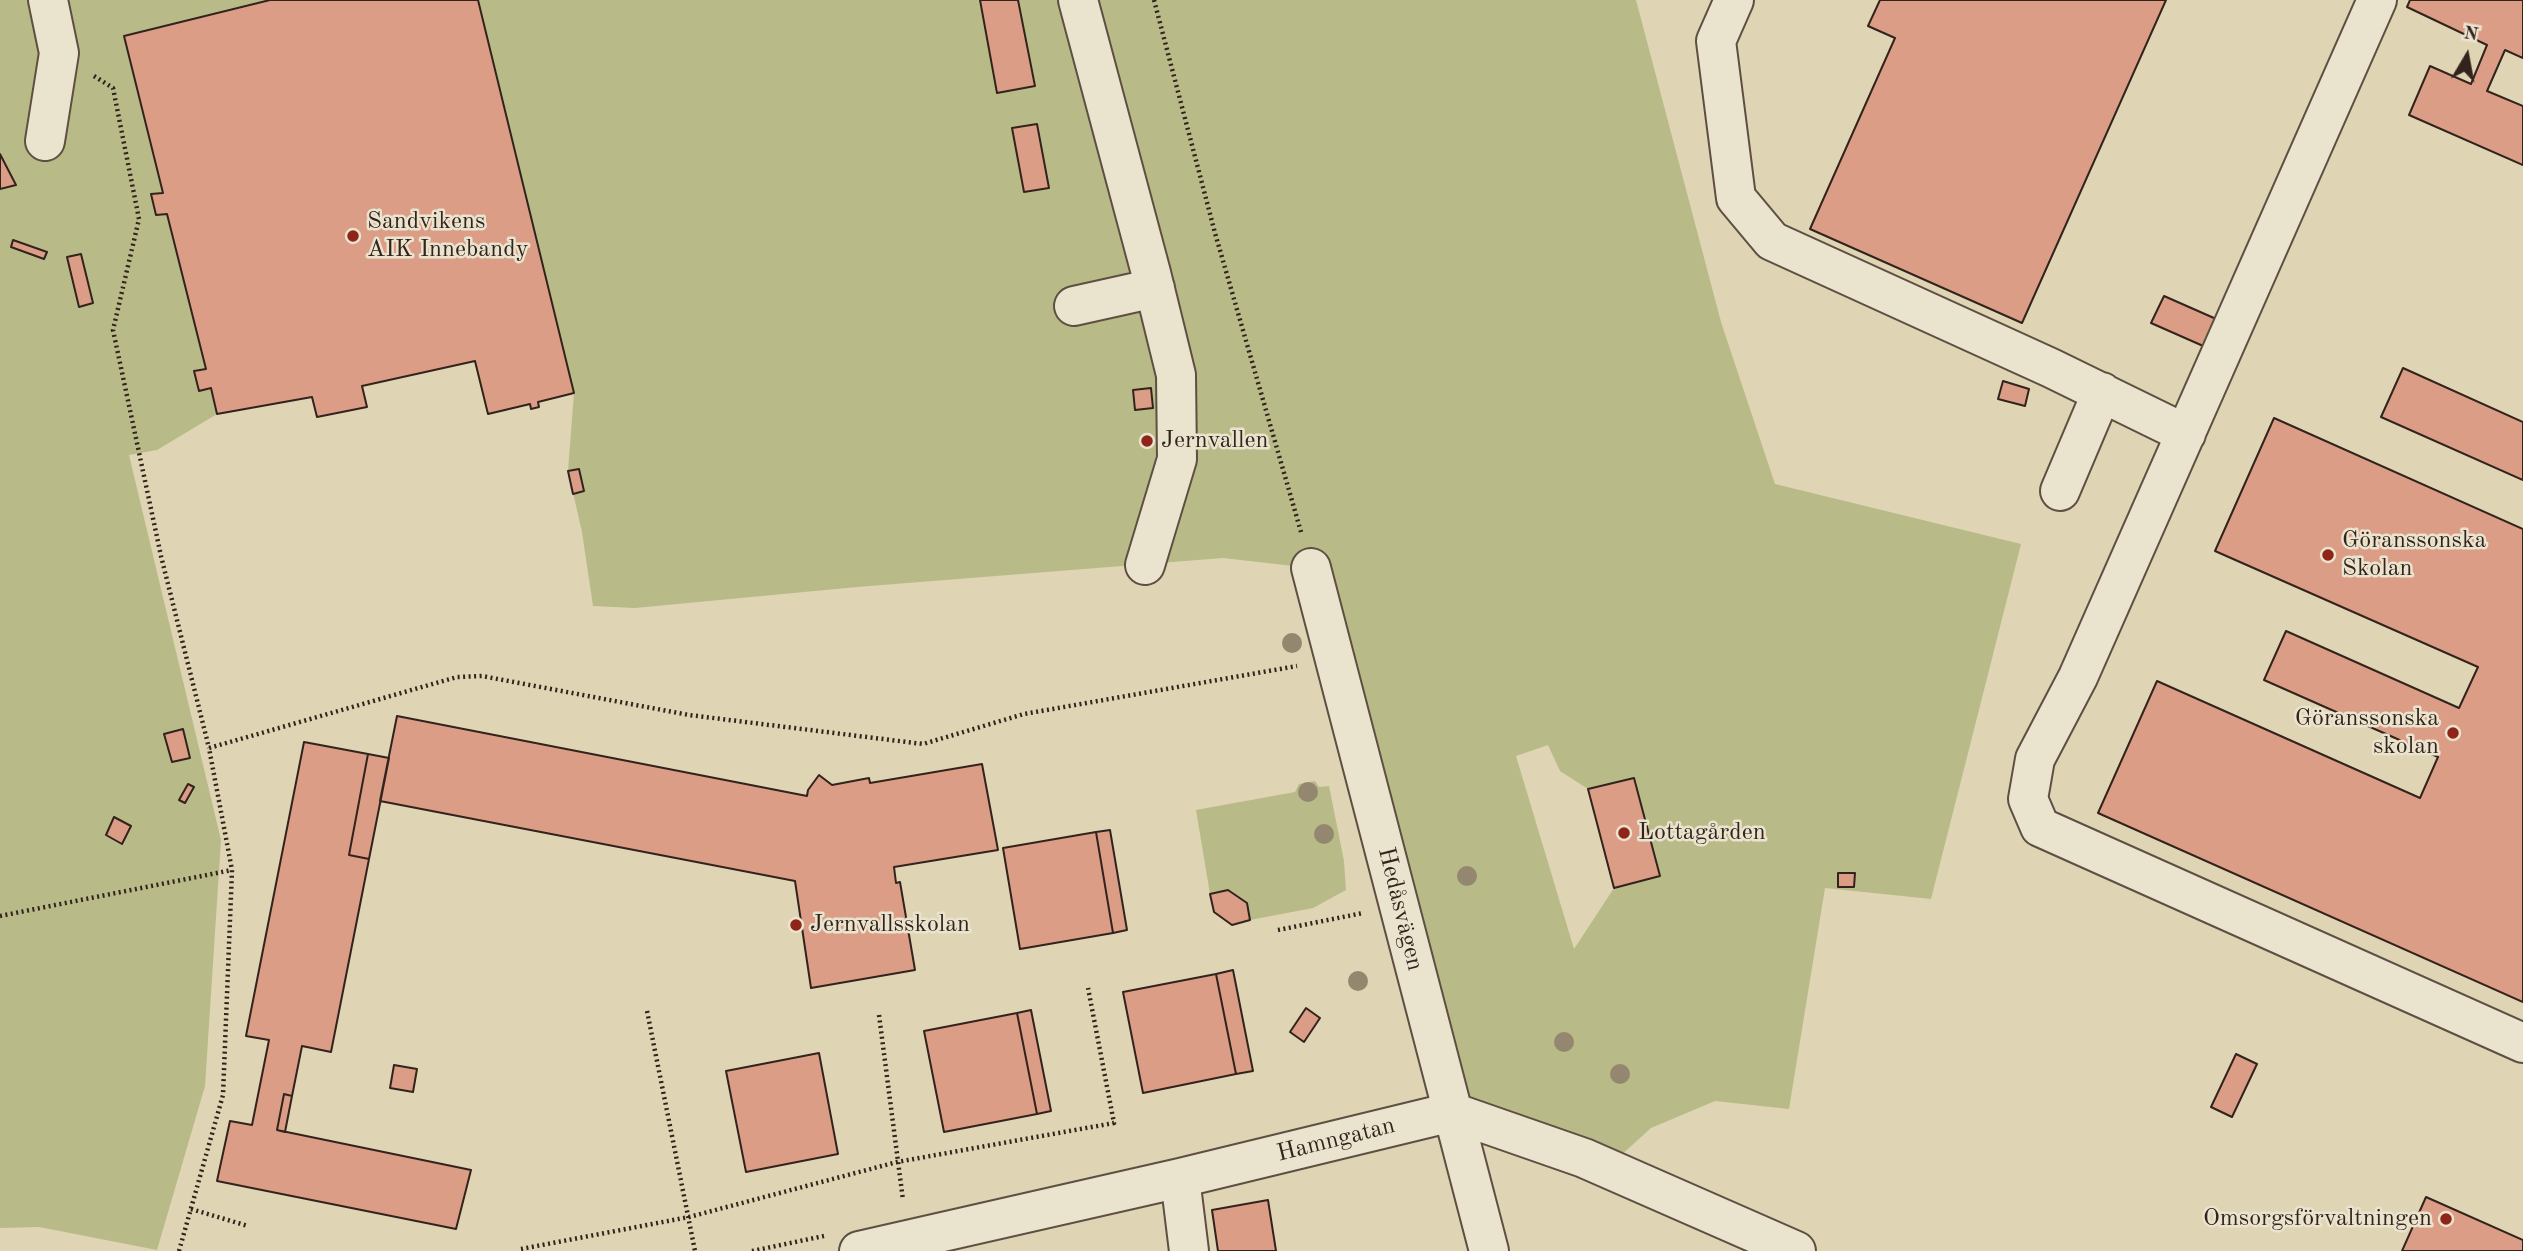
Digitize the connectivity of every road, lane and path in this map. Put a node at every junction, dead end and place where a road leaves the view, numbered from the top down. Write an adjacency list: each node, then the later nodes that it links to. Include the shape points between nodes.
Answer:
1 (48, 0): 6 (street)
2 (1078, 0): 8 (street)
3 (1154, 0): 14 (path)
4 (1734, 0): 10 (street, via 1716,41 1736,198 1772,241)
5 (2377, 0): 11 (street)
6 (60, 53): 7 (street); 16 (path, via 113,88 139,219 113,330 161,556)
7 (45, 141)
8 (1155, 288): 9 (street); 13 (street, via 1176,374 1177,458)
9 (1074, 306)
10 (2102, 392): 11 (street); 12 (street)
11 (2186, 434): 24 (street, via 2078,677 2035,759 2028,799 2040,827)
12 (2060, 491)
13 (1145, 565)
14 (1311, 568): 15 (street, Hedåsvägen)
15 (1336, 659): 16 (path, via 1024,715 923,744 688,715 482,676 457,677); 25 (street, Hedåsvägen)
16 (209, 748): 17 (path)
17 (232, 870): 19 (path); 29 (path, via 223,1095)
18 (1367, 912): 20 (path)
19 (0, 916)
20 (1278, 930)
21 (1088, 988): 26 (path, via 1114,1123)
22 (647, 1011): 30 (path)
23 (878, 1015): 26 (path)
24 (2523, 1043)
25 (1452, 1112): 27 (street, Hamngatan); 38 (street, Hedåsvägen); 39 (street, via 1584,1158)
26 (897, 1162): 28 (path); 30 (path)
27 (1180, 1178): 32 (street, Hamngatan); 37 (street)
28 (904, 1207)
29 (191, 1209): 31 (path); 34 (path)
30 (689, 1217): 33 (path); 35 (path)
31 (248, 1226)
32 (847, 1242): 36 (path)
33 (521, 1249)
34 (179, 1251)
35 (695, 1251)
36 (752, 1251)
37 (1189, 1251)
38 (1489, 1251)
39 (1796, 1251)

